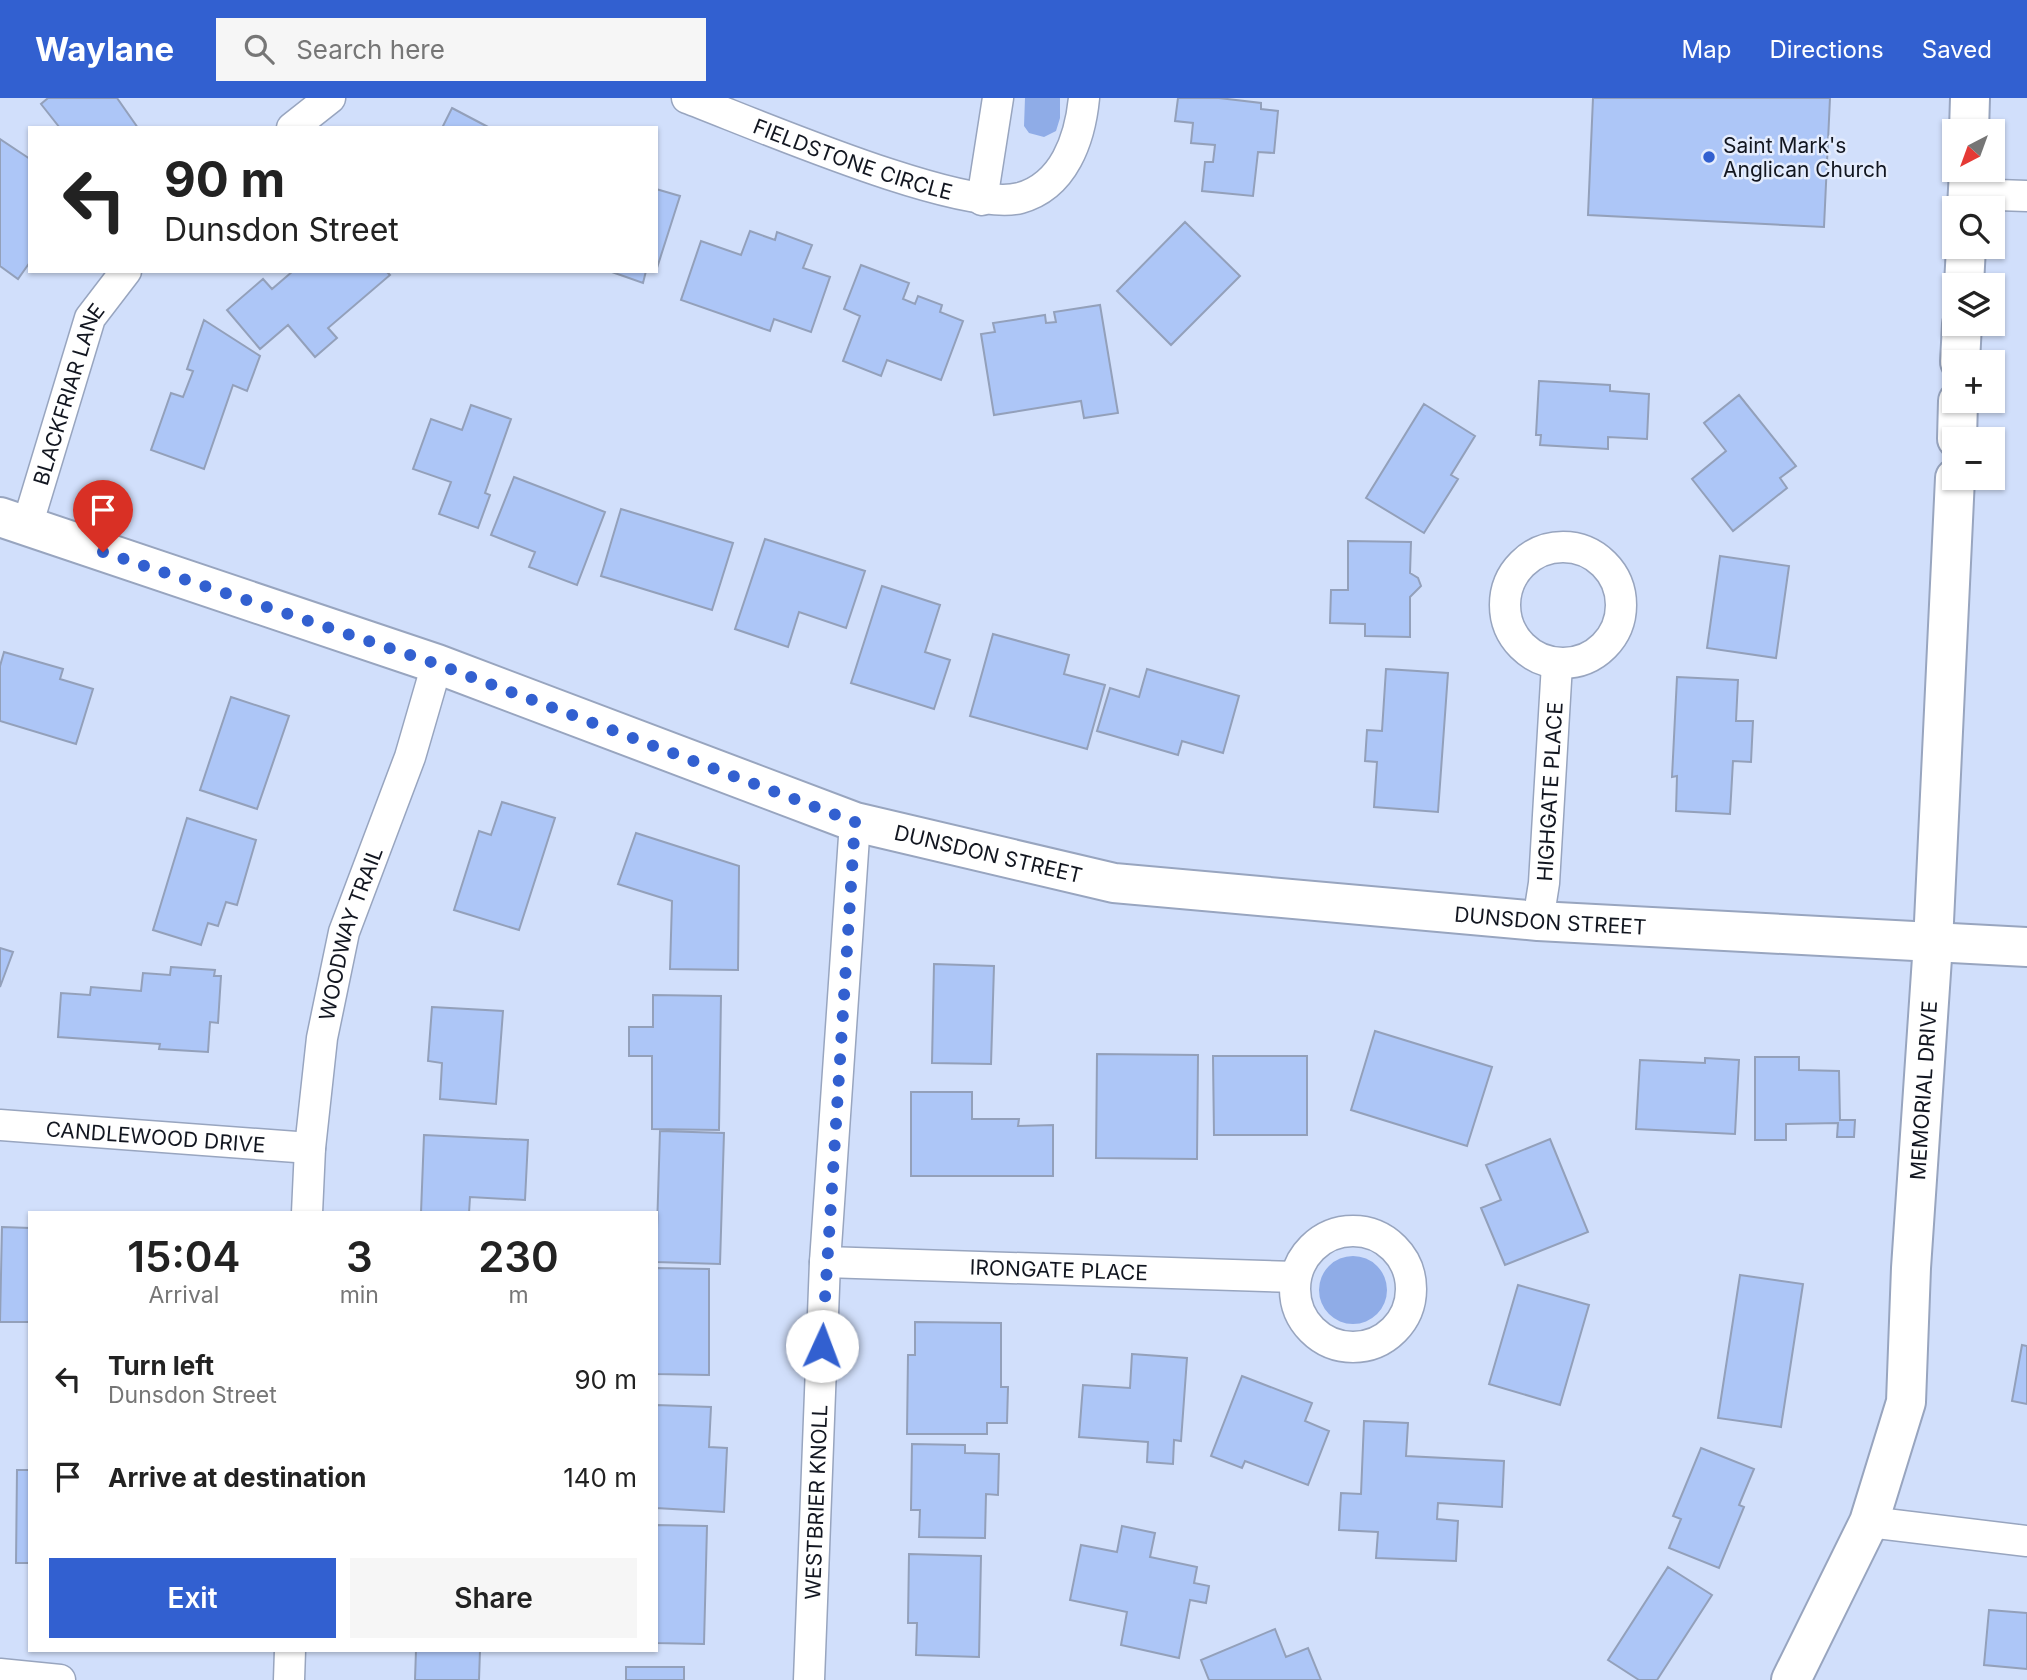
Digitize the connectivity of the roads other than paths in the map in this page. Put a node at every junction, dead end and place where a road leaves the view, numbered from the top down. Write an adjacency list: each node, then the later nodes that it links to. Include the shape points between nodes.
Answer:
1 (330, 98): 7 (street)
2 (687, 98): 10 (street, FIELDSTONE CIRCLE, via 899,176)
3 (998, 98): 10 (street, FIELDSTONE CIRCLE)
4 (1084, 98): 10 (street, FIELDSTONE CIRCLE, via 1072,151 1058,174 1041,189 1019,198)
5 (1969, 98): 6 (main road)
6 (1969, 119)
7 (295, 126)
8 (1968, 191): 9 (street)
9 (2027, 196)
10 (982, 200)
11 (124, 273): 13 (street, BLACKFRIAR LANE, via 90,318)
12 (1954, 490): 18 (main road, MEMORIAL DRIVE)
13 (13, 521): 14 (main road, DUNSDON STREET)
14 (437, 664): 16 (main road, DUNSDON STREET); 21 (street, WOODWAY TRAIL, via 410,757 344,932 322,1038)
15 (1558, 664): 17 (street, HIGHGATE PLACE)
16 (855, 822): 17 (main road, DUNSDON STREET, via 1114,883); 23 (street, WESTBRIER KNOLL)
17 (1538, 921): 18 (main road, DUNSDON STREET)
18 (1933, 943): 19 (main road, DUNSDON STREET); 25 (main road, MEMORIAL DRIVE, via 1906,1402)
19 (2027, 947)
20 (0, 1125): 21 (street, CANDLEWOOD DRIVE)
21 (310, 1148): 22 (street, WOODWAY TRAIL)
22 (307, 1211)
23 (825, 1262): 24 (street, IRONGATE PLACE); 31 (street, WESTBRIER KNOLL)
24 (1295, 1277)
25 (1869, 1522): 26 (street); 32 (main road, MEMORIAL DRIVE)
26 (2027, 1541)
27 (290, 1652): 30 (street)
28 (0, 1674): 29 (street)
29 (60, 1680)
30 (289, 1680)
31 (809, 1680)
32 (1791, 1680)

